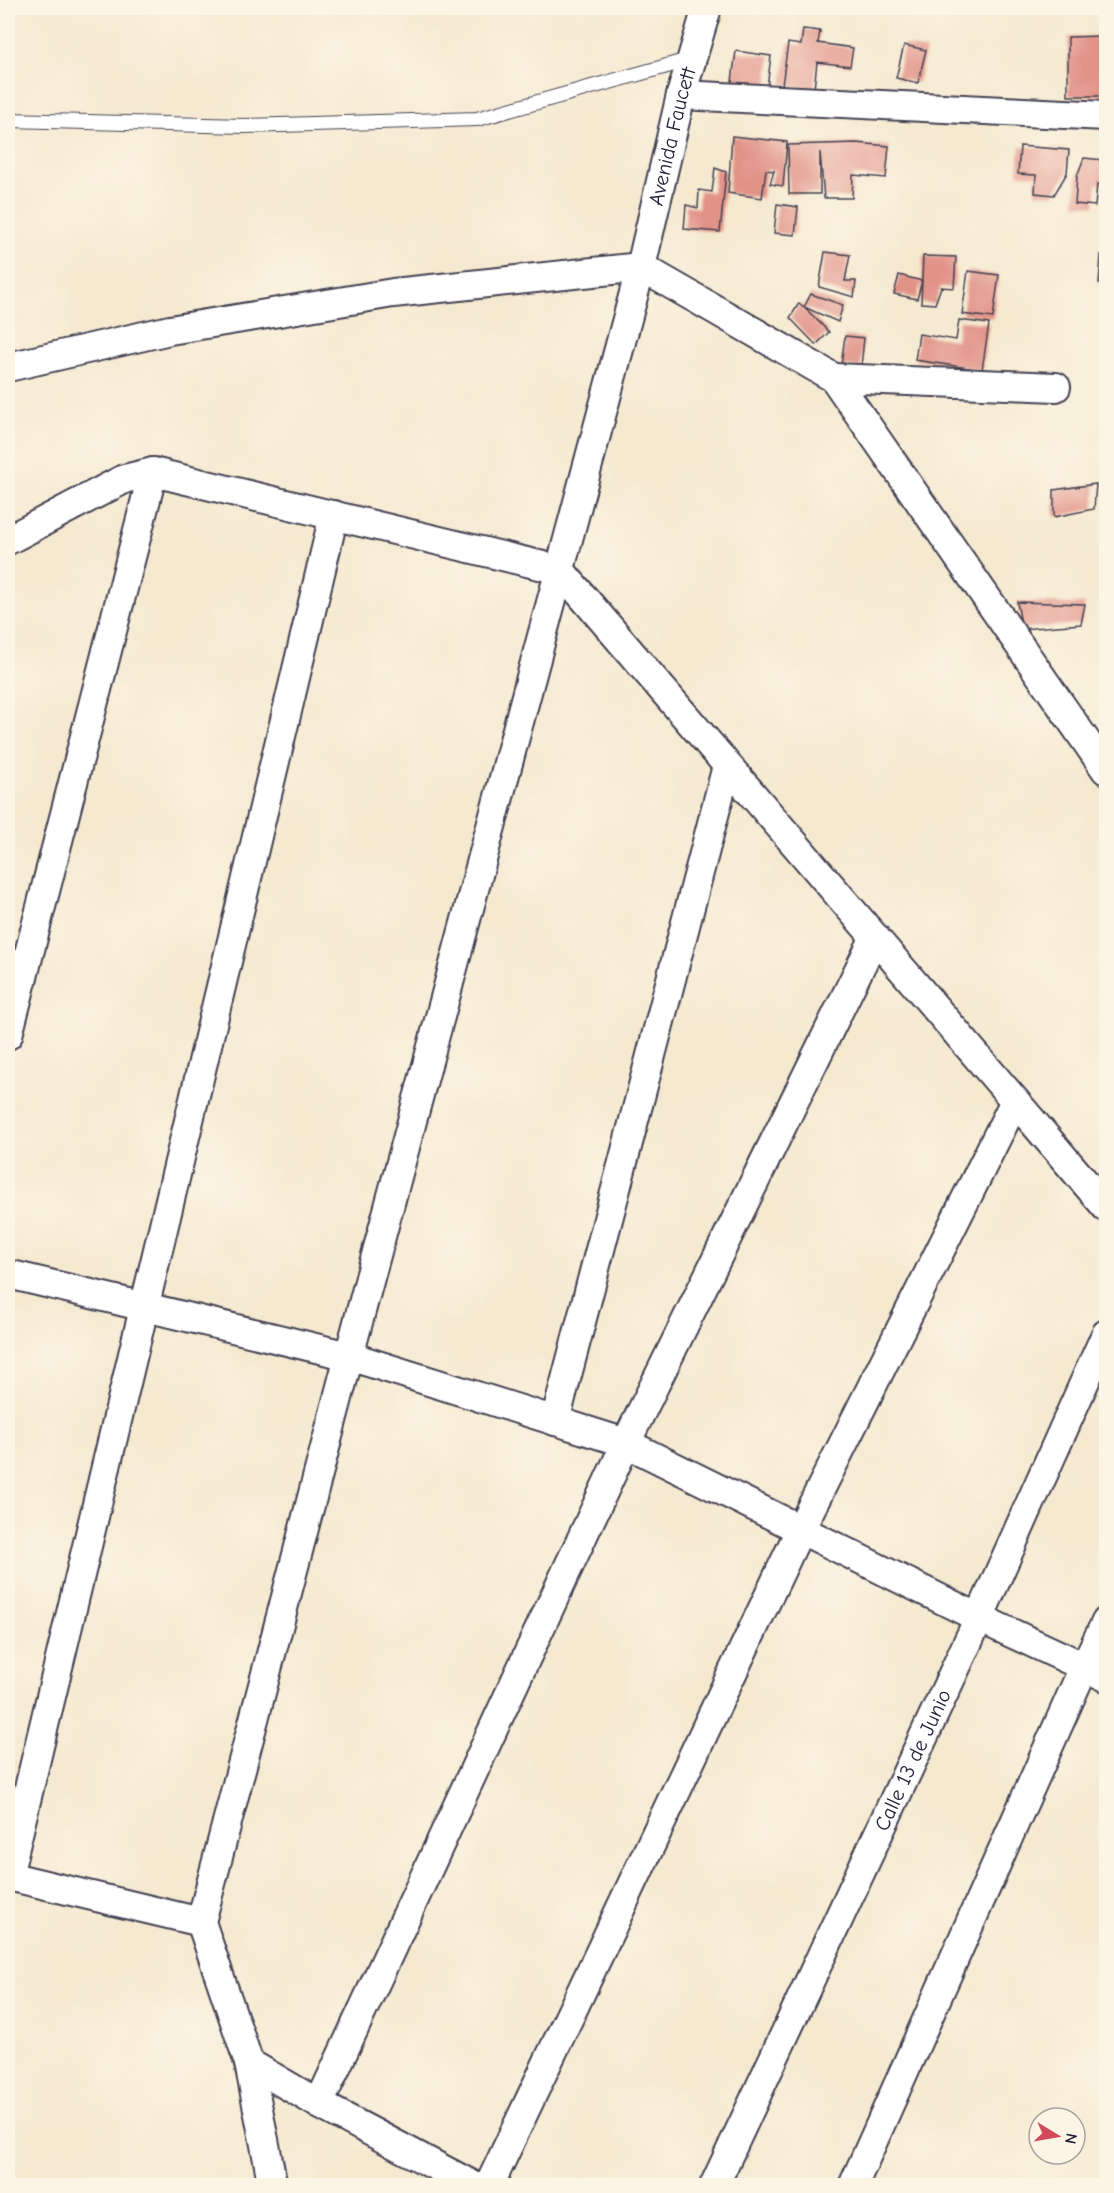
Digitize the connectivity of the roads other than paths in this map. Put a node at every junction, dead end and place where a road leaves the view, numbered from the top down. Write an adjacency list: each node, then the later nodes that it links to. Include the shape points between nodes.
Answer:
1 (707, 8): 2 (street, Avenida Faucett)
2 (692, 59): 3 (street, Avenida Faucett); 5 (lane, via 477,119 245,126)
3 (681, 95): 4 (street); 6 (street, Avenida Faucett)
4 (1107, 116)
5 (8, 120)
6 (641, 267): 7 (street, via 381,295 170,330); 8 (street); 13 (street, Avenida Faucett)
7 (8, 367)
8 (834, 378): 9 (street); 15 (street)
9 (1056, 387)
10 (153, 472): 11 (street); 12 (street, via 124,479); 17 (street)
11 (334, 515): 13 (street); 21 (street)
12 (8, 540)
13 (560, 570): 14 (street); 23 (street, Avenida Faucett)
14 (727, 766): 16 (street); 24 (street)
15 (1107, 770)
16 (874, 937): 18 (street); 25 (street)
17 (8, 1035)
18 (1015, 1101): 19 (street); 26 (street)
19 (1107, 1207)
20 (8, 1274): 21 (street)
21 (144, 1307): 23 (street); 30 (street)
22 (1107, 1334): 27 (street, Calle 13 de Junio)
23 (349, 1356): 24 (street); 31 (street, Avenida Faucett)
24 (555, 1421): 25 (street)
25 (626, 1443): 26 (street); 33 (street)
26 (800, 1530): 27 (street); 36 (street)
27 (979, 1618): 29 (street); 37 (street, Calle 13 de Junio)
28 (1107, 1622): 29 (street)
29 (1095, 1672): 38 (street)
30 (8, 1876): 31 (street)
31 (201, 1922): 32 (street)
32 (249, 2063): 33 (street); 34 (street)
33 (319, 2104): 35 (street)
34 (273, 2186)
35 (474, 2186)
36 (489, 2186)
37 (714, 2186)
38 (853, 2186)

